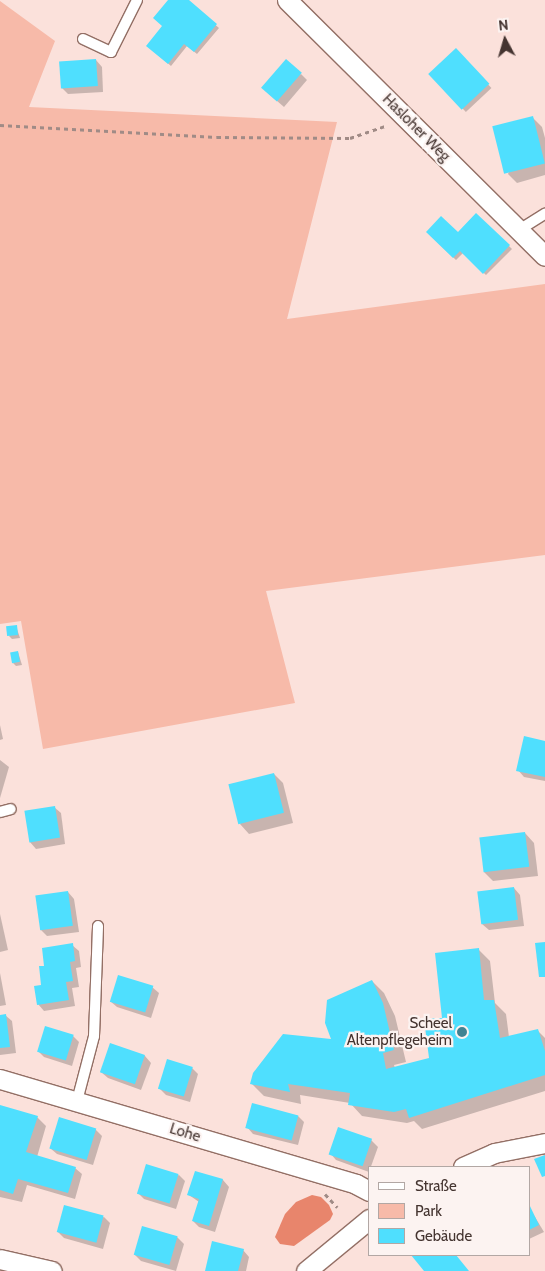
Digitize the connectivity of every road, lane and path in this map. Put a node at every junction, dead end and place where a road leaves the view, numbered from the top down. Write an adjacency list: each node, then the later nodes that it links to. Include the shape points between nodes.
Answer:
1 (137, 0): 3 (lane, via 111,52)
2 (287, 0): 4 (street, Hasloher Weg)
3 (83, 39)
4 (406, 118): 5 (path, via 350,138 217,137); 7 (street, Hasloher Weg)
5 (0, 125)
6 (545, 214): 7 (lane)
7 (519, 230): 8 (street, Hasloher Weg)
8 (545, 256)
9 (11, 809): 10 (lane)
10 (0, 812)
11 (98, 926): 13 (lane, via 94,1036)
12 (0, 1079): 13 (street, Lohe)
13 (77, 1101): 17 (street, Lohe, via 356,1184)
14 (545, 1143): 15 (street, via 494,1153)
15 (465, 1166)
16 (321, 1190): 18 (path)
17 (368, 1190)
18 (337, 1207)
19 (368, 1220): 22 (street)
20 (0, 1259): 21 (street)
21 (52, 1271)
22 (306, 1271)

